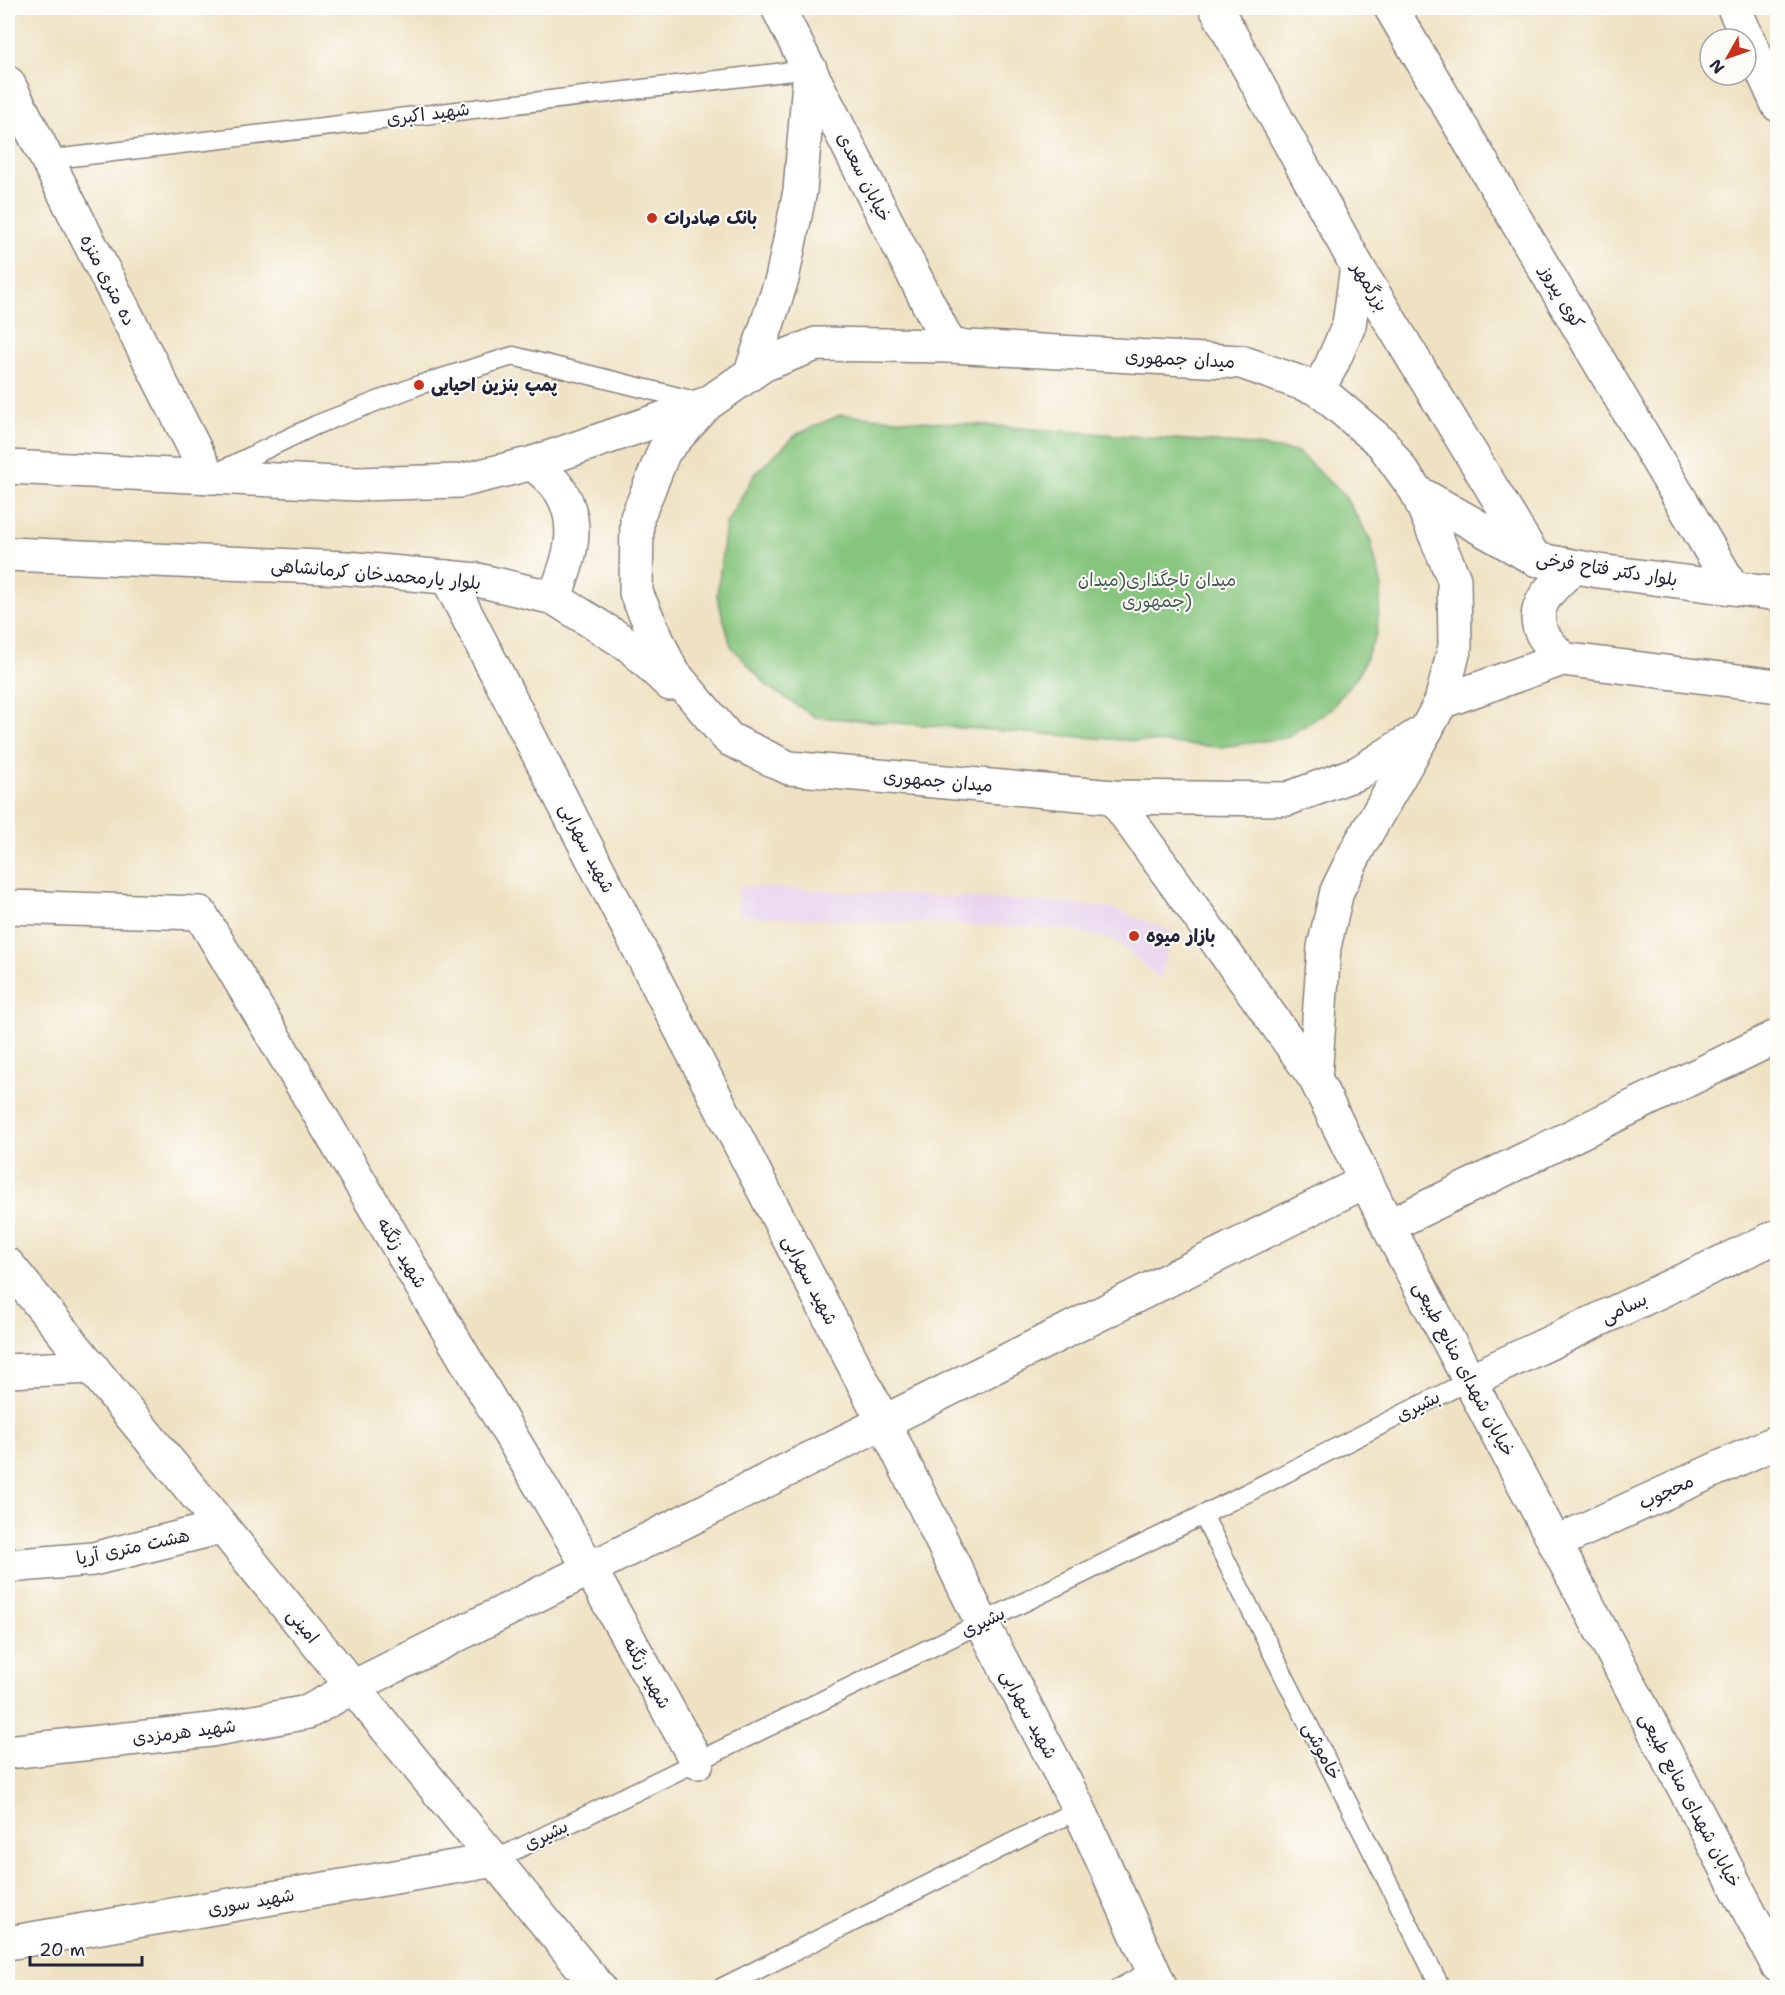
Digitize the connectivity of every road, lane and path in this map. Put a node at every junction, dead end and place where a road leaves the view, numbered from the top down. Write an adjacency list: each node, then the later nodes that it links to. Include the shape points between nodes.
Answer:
1 (778, 8): 5 (street, خیابان سعدی)
2 (1216, 8): 9 (street, بزرگمهر)
3 (1392, 8): 22 (street, کوی پیروز)
4 (1734, 8): 7 (street)
5 (810, 69): 8 (lane, شهید اکبری); 10 (street, خیابان سعدی); 11 (street, via 797,202 782,279)
6 (8, 83): 8 (street, ده متری منزه)
7 (1777, 101)
8 (46, 160): 16 (street, ده متری منزه)
9 (1357, 266): 12 (street, via 1349,325); 19 (street, بزرگمهر)
10 (950, 346): 11 (street, میدان جمهوری, via 816,344 763,364); 12 (street, میدان جمهوری, via 1240,362)
11 (751, 373): 13 (street, میدان جمهوری)
12 (1318, 388): 17 (street, میدان جمهوری, via 1382,443)
13 (707, 404): 14 (street); 16 (lane, via 513,356 419,385 316,425); 28 (street, میدان جمهوری, via 664,451 637,518 636,593 671,670)
14 (533, 463): 16 (street, via 460,481 357,484); 24 (street, via 556,485 568,504 572,525 573,543)
15 (8, 467): 16 (street)
16 (209, 477)
17 (1417, 492): 19 (street, بلوار دکتر فتاح فرخی); 27 (street, میدان جمهوری, via 1454,579 1455,646)
18 (8, 554): 21 (street, بلوار یارمحمدخان کرمانشاهی, via 346,568)
19 (1534, 559): 20 (street, بلوار دکتر فتاح فرخی)
20 (1574, 567): 22 (street, بلوار دکتر فتاح فرخی); 25 (street, via 1545,593 1538,623)
21 (447, 578): 24 (street, بلوار یارمحمدخان کرمانشاهی, via 478,580); 40 (street, شهید سهرابی)
22 (1732, 587): 23 (street, بلوار دکتر فتاح فرخی)
23 (1778, 594)
24 (554, 598): 28 (street, بلوار یارمحمدخان کرمانشاهی, via 629,645)
25 (1562, 659): 26 (street); 27 (street)
26 (1778, 686)
27 (1434, 716): 29 (street, میدان جمهوری, via 1358,773 1287,799); 32 (street, via 1358,848 1338,891 1324,947)
28 (729, 739): 29 (street, میدان جمهوری, via 789,768)
29 (1113, 796): 32 (street, خیابان شهدای منابع طبیعی)
30 (8, 907): 46 (street, شهید زنگنه, via 200,913)
31 (1778, 1036): 34 (street)
32 (1315, 1078): 33 (street, خیابان شهدای منابع طبیعی)
33 (1365, 1181): 34 (street, خیابان شهدای منابع طبیعی); 40 (street, شهید هرمزدی)
34 (1388, 1226): 39 (street, خیابان شهدای منابع طبیعی)
35 (1778, 1236): 39 (street, بسامی)
36 (8, 1265): 37 (street, امینی)
37 (92, 1367): 38 (street); 43 (street, امینی)
38 (8, 1371)
39 (1470, 1380): 42 (lane, بشیری); 44 (street, خیابان شهدای منابع طبیعی)
40 (883, 1421): 46 (street, شهید هرمزدی); 47 (street, شهید سهرابی)
41 (1778, 1441): 44 (street, محجوب)
42 (1203, 1515): 47 (lane, بشیری); 59 (lane, خاموشی)
43 (222, 1527): 45 (street, هشت متری آریا, via 93,1559); 48 (street, امینی)
44 (1555, 1543): 54 (street, خیابان شهدای منابع طبیعی)
45 (8, 1566)
46 (590, 1569): 48 (street, شهید هرمزدی); 50 (street, شهید زنگنه)
47 (982, 1623): 50 (lane, بشیری); 51 (street, شهید سهرابی)
48 (353, 1687): 49 (street, شهید هرمزدی, via 308,1713 211,1730); 52 (street, امینی)
49 (8, 1752)
50 (697, 1762): 52 (lane, بشیری)
51 (1079, 1809): 55 (street, شهید سهرابی); 57 (lane)
52 (495, 1860): 53 (street, شهید سوری); 56 (street, امینی)
53 (8, 1943)
54 (1778, 1966)
55 (1157, 1979): 58 (lane)
56 (599, 1988)
57 (720, 1988)
58 (1119, 1988)
59 (1441, 1988)

